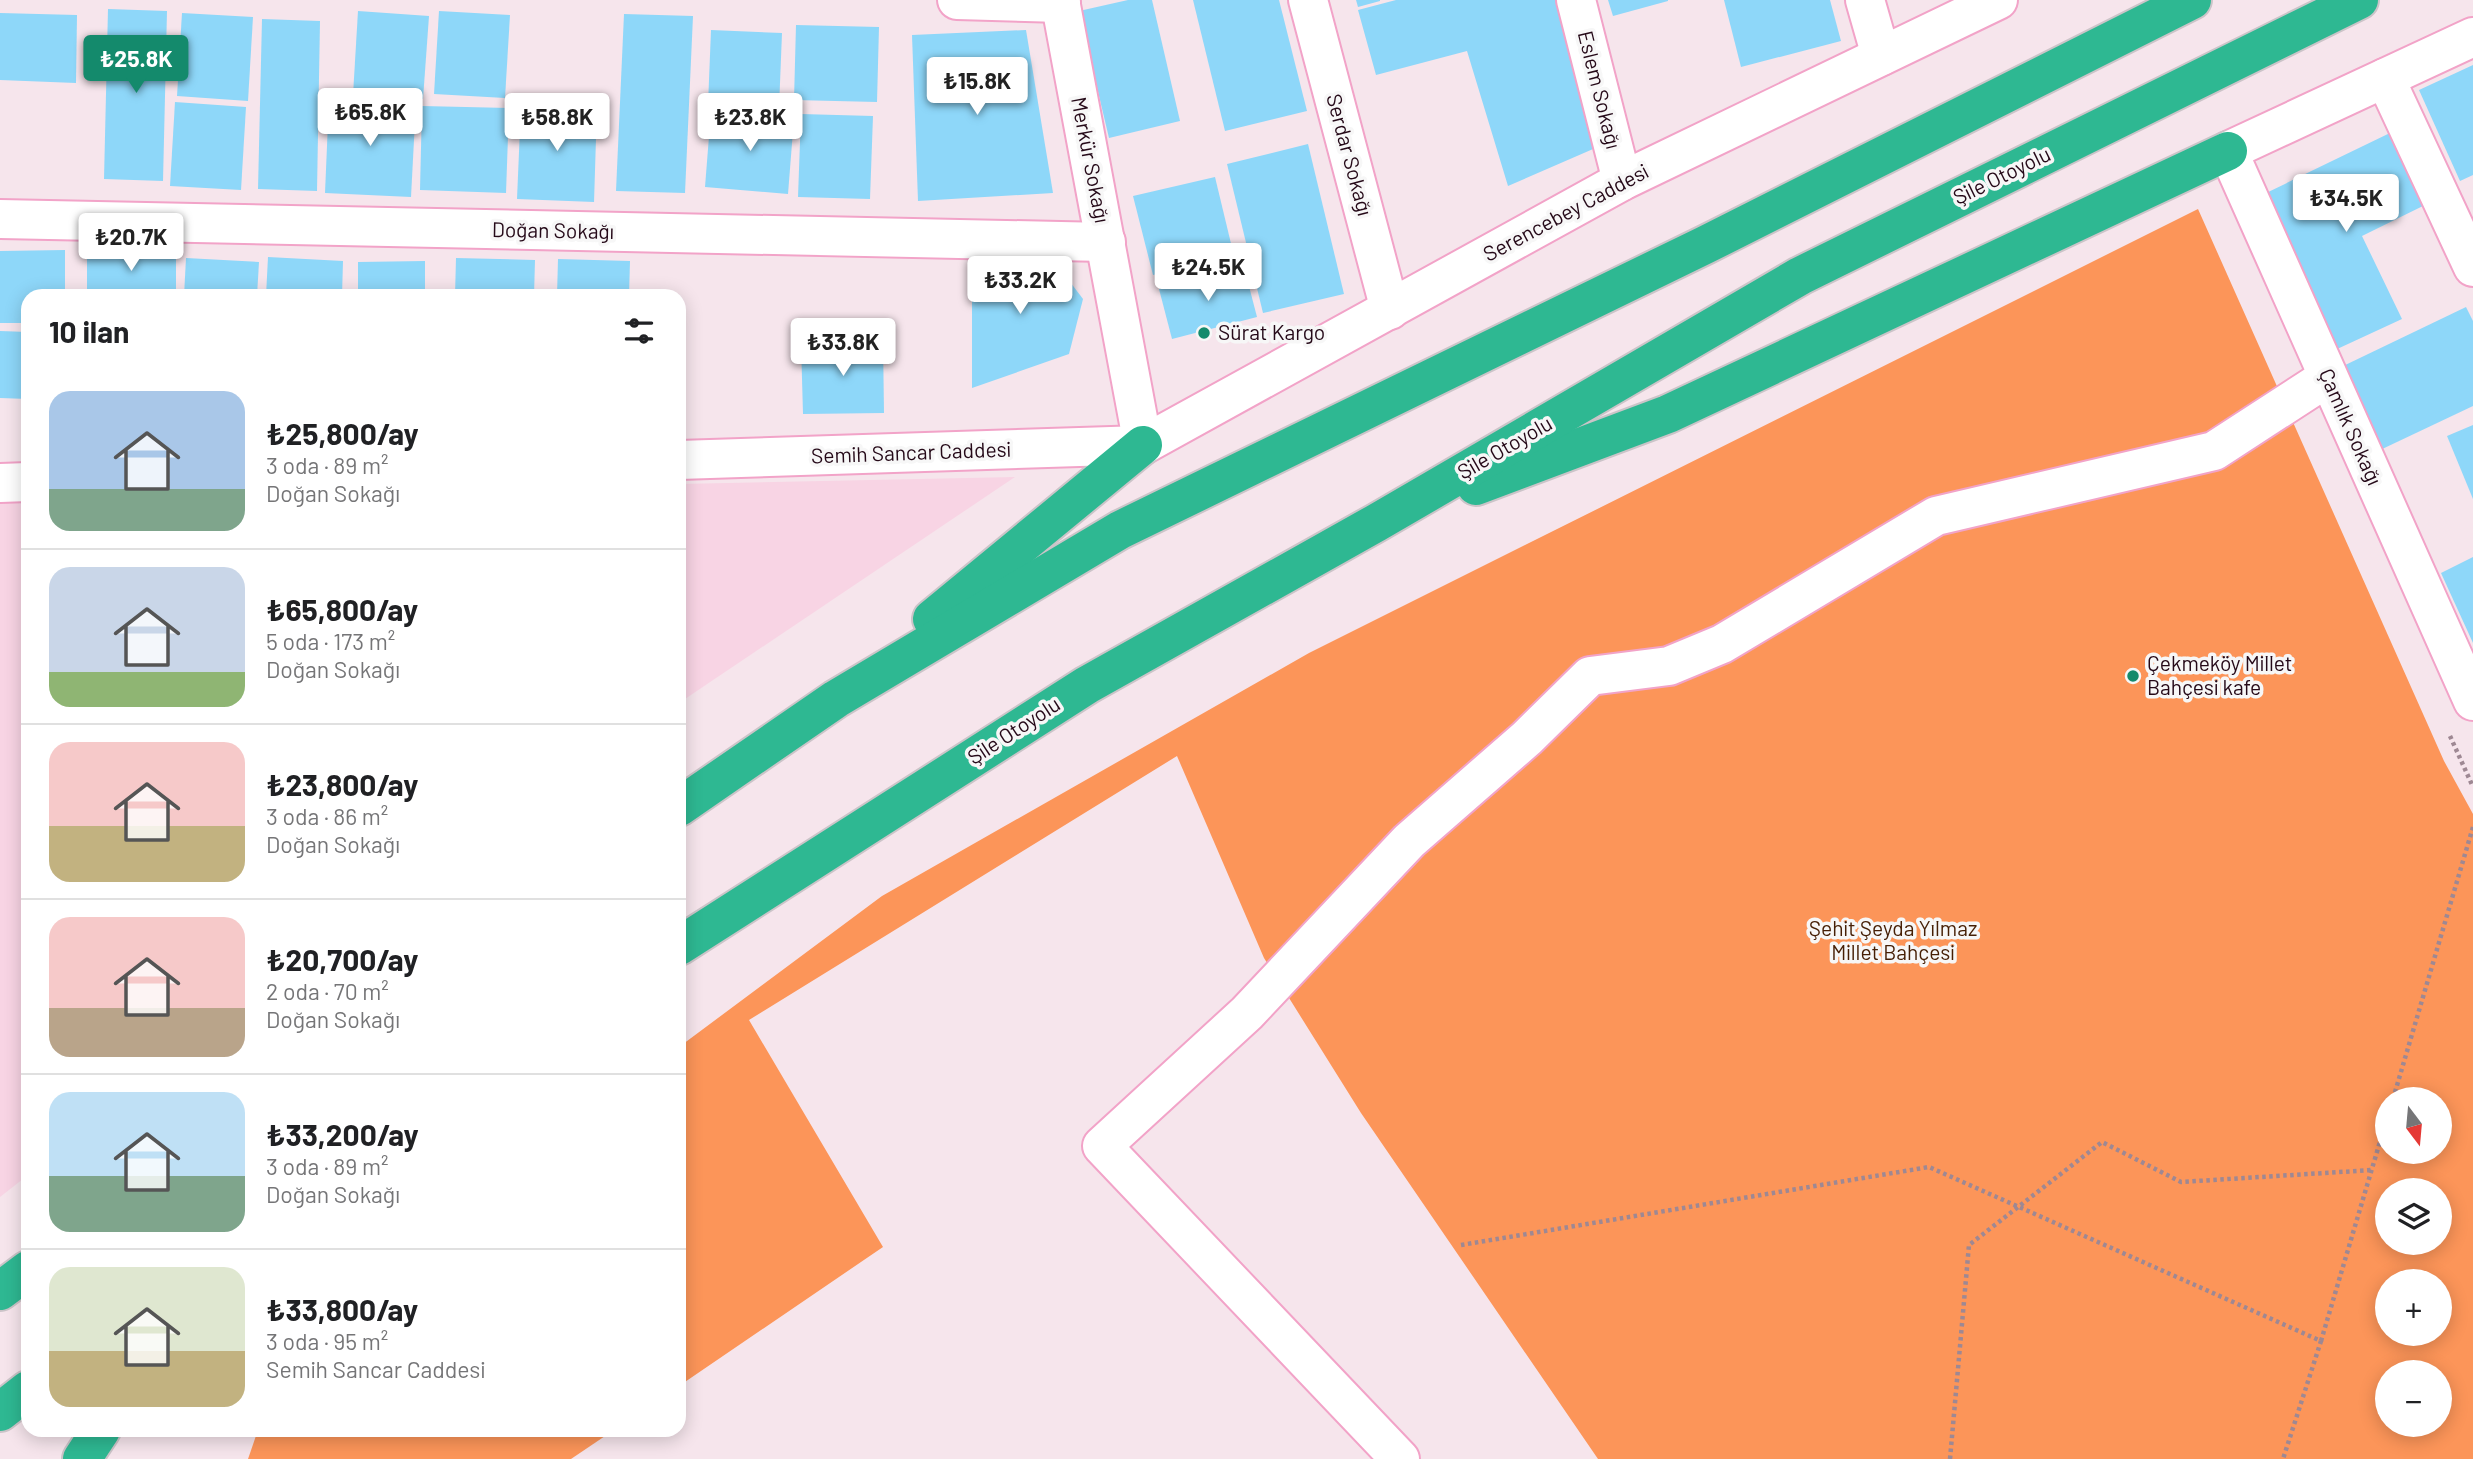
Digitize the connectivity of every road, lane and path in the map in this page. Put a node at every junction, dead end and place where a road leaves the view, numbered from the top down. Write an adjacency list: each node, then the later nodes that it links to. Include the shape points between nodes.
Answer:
1 (957, 0): 8 (street)
2 (1308, 0): 17 (street, Serdar Sokağı)
3 (1576, 0): 13 (street, Eslem Sokağı)
4 (1865, 0): 10 (street)
5 (1998, 0): 10 (street, Serencebey Caddesi)
6 (2192, 0): 24 (highway, via 1705,245 1119,530)
7 (2359, 0): 23 (highway, Şile Otoyolu, via 1800,276)
8 (1060, 1): 15 (street, Merkür Sokağı)
9 (2473, 37): 11 (street)
10 (1881, 56): 13 (street, Serencebey Caddesi)
11 (2385, 78): 12 (street); 16 (street)
12 (2228, 151): 18 (street, Çamlık Sokağı); 23 (highway, via 1668,414)
13 (1622, 181): 17 (street, Serencebey Caddesi)
14 (0, 219): 15 (street, Doğan Sokağı)
15 (1105, 242): 19 (street, Merkür Sokağı)
16 (2473, 267)
17 (1390, 310): 19 (street, Serencebey Caddesi)
18 (2328, 377): 25 (street, Çamlık Sokağı); 41 (street, via 2214,451 1936,516 1722,644 1669,666 1590,676 1409,841 1247,1013 1102,1146)
19 (1143, 445): 20 (street, Semih Sancar Caddesi); 24 (highway)
20 (686, 460)
21 (21, 482): 22 (street)
22 (0, 483)
23 (1376, 523): 28 (highway, Şile Otoyolu, via 1087,685)
24 (836, 699): 26 (highway)
25 (2473, 701)
26 (686, 802)
27 (2473, 827): 29 (path)
28 (686, 942)
29 (2397, 1087)
30 (2375, 1160): 31 (path)
31 (2372, 1170): 32 (path, via 2181,1182 2102,1142); 36 (path)
32 (2018, 1206): 33 (path, via 1929,1167); 36 (path); 42 (path, via 1969,1245)
33 (1461, 1245)
34 (21, 1275): 35 (highway)
35 (0, 1291)
36 (2321, 1341): 43 (path)
37 (21, 1396): 38 (highway)
38 (0, 1412)
39 (97, 1437): 40 (highway)
40 (82, 1459)
41 (1400, 1459)
42 (1950, 1459)
43 (2283, 1459)

